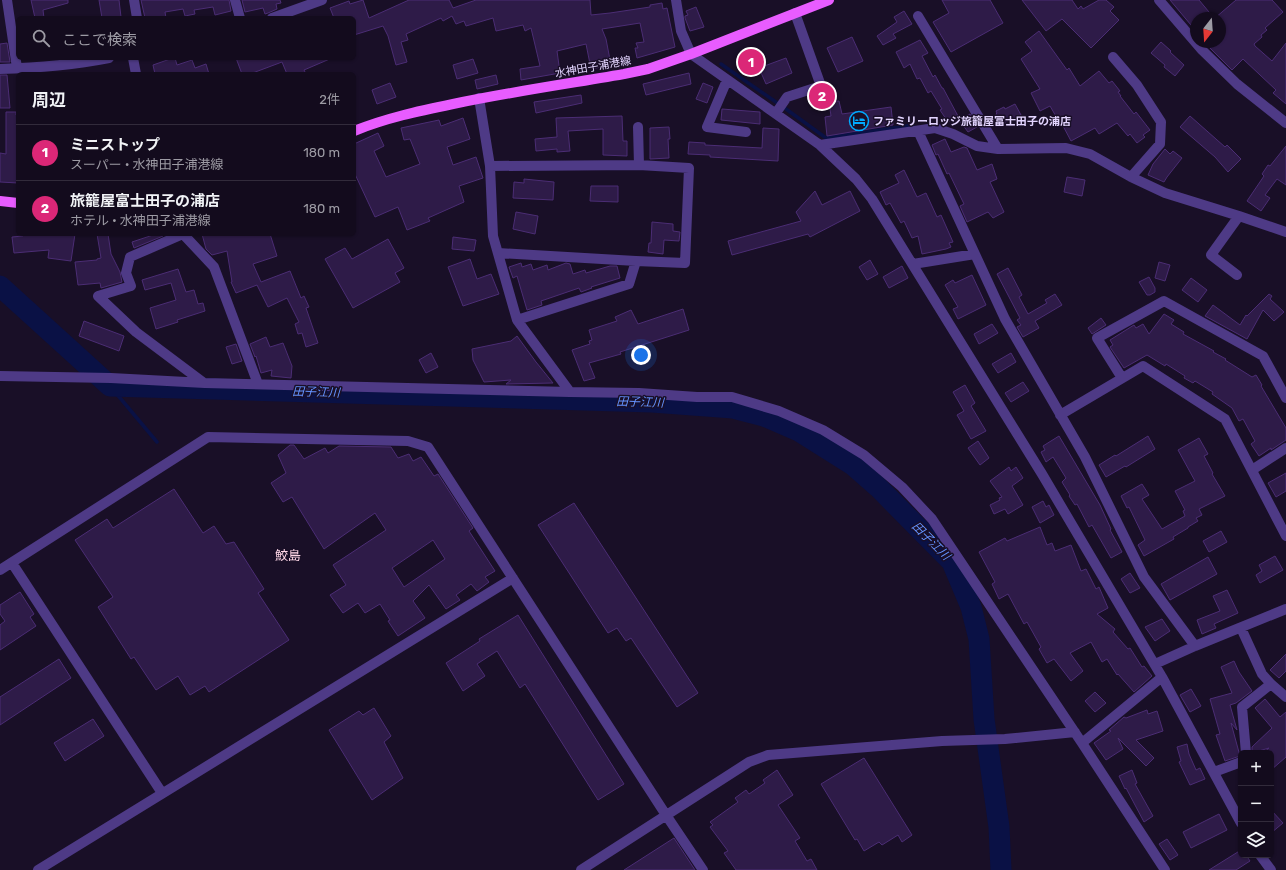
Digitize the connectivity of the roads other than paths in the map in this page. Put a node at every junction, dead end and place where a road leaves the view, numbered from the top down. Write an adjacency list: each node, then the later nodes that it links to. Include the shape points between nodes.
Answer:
1 (7, 0): 18 (street)
2 (134, 0): 9 (street)
3 (235, 0): 10 (street)
4 (322, 0): 11 (street)
5 (676, 0): 13 (street, via 681,31)
6 (829, 0): 8 (main road, 水神田子浦港線)
7 (1159, 0): 23 (street, via 1202,50 1237,84)
8 (795, 13): 13 (main road, 水神田子浦港線); 22 (street, via 821,86 787,97)
9 (137, 16)
10 (239, 16)
11 (278, 16)
12 (918, 16): 29 (street)
13 (691, 54): 20 (street); 21 (main road, 水神田子浦港線, via 648,69 624,74)
14 (1113, 57): 32 (street, via 1137,85 1161,122 1160,144)
15 (99, 60): 18 (street)
16 (133, 60): 19 (street)
17 (0, 68): 18 (street)
18 (17, 68)
19 (136, 72)
20 (727, 80): 22 (street); 27 (street, via 707,127)
21 (479, 98): 25 (main road, 水神田子浦港線, via 412,112); 31 (street)
22 (779, 108): 28 (street)
23 (1286, 123)
24 (638, 127): 30 (street)
25 (356, 130)
26 (918, 131): 28 (street); 29 (street, via 935,128 976,146); 40 (street)
27 (746, 132)
28 (820, 145): 42 (street, via 872,198)
29 (998, 149): 32 (street, via 1066,148 1090,154)
30 (639, 165): 31 (street); 41 (street, via 689,168 685,263)
31 (490, 166): 39 (street, via 493,236)
32 (1131, 177): 35 (street, via 1165,193)
33 (0, 201): 34 (main road)
34 (16, 203)
35 (1239, 216): 36 (street); 43 (street, via 1211,255)
36 (1286, 232)
37 (178, 236): 47 (street, via 130,257 126,274 131,286 98,296 136,332)
38 (185, 236): 48 (street, via 214,267)
39 (498, 253): 41 (street); 44 (street)
40 (975, 254): 42 (street); 51 (street, via 1005,319)
41 (636, 261): 44 (street, via 629,284)
42 (913, 264): 61 (street, via 1042,474)
43 (1237, 275)
44 (517, 320): 49 (street)
45 (0, 376): 47 (street)
46 (1122, 378): 50 (street, via 1097,338 1164,301 1263,356); 51 (street); 53 (street, via 1143,366 1225,419)
47 (204, 383): 48 (street)
48 (258, 384): 49 (street)
49 (570, 392): 65 (street, via 732,397 778,411 823,430 864,455 902,487 932,519)
50 (1286, 398)
51 (1060, 415): 60 (street, via 1085,457 1144,577)
52 (1286, 448): 53 (street)
53 (1252, 470): 54 (street)
54 (1286, 536)
55 (12, 563): 56 (street); 57 (street, via 208,437 408,441 428,447); 70 (street)
56 (0, 570)
57 (513, 578): 70 (street); 71 (street)
58 (1286, 609): 59 (street)
59 (1241, 628): 60 (street); 63 (street, via 1262,674)
60 (1195, 646): 61 (street)
61 (1154, 664): 62 (street)
62 (1162, 677): 66 (street); 69 (street)
63 (1271, 684): 64 (street); 67 (street, via 1242,707)
64 (1286, 697)
65 (1075, 732): 66 (street); 71 (street, via 768,755 749,762)
66 (1082, 742): 77 (street)
67 (1246, 750)
68 (1238, 763): 69 (street)
69 (1214, 772): 72 (street)
70 (162, 793): 74 (street)
71 (666, 815): 75 (street); 76 (street)
72 (1240, 822)
73 (1262, 858): 78 (street)
74 (38, 870)
75 (581, 870)
76 (703, 870)
77 (1166, 870)
78 (1271, 870)

